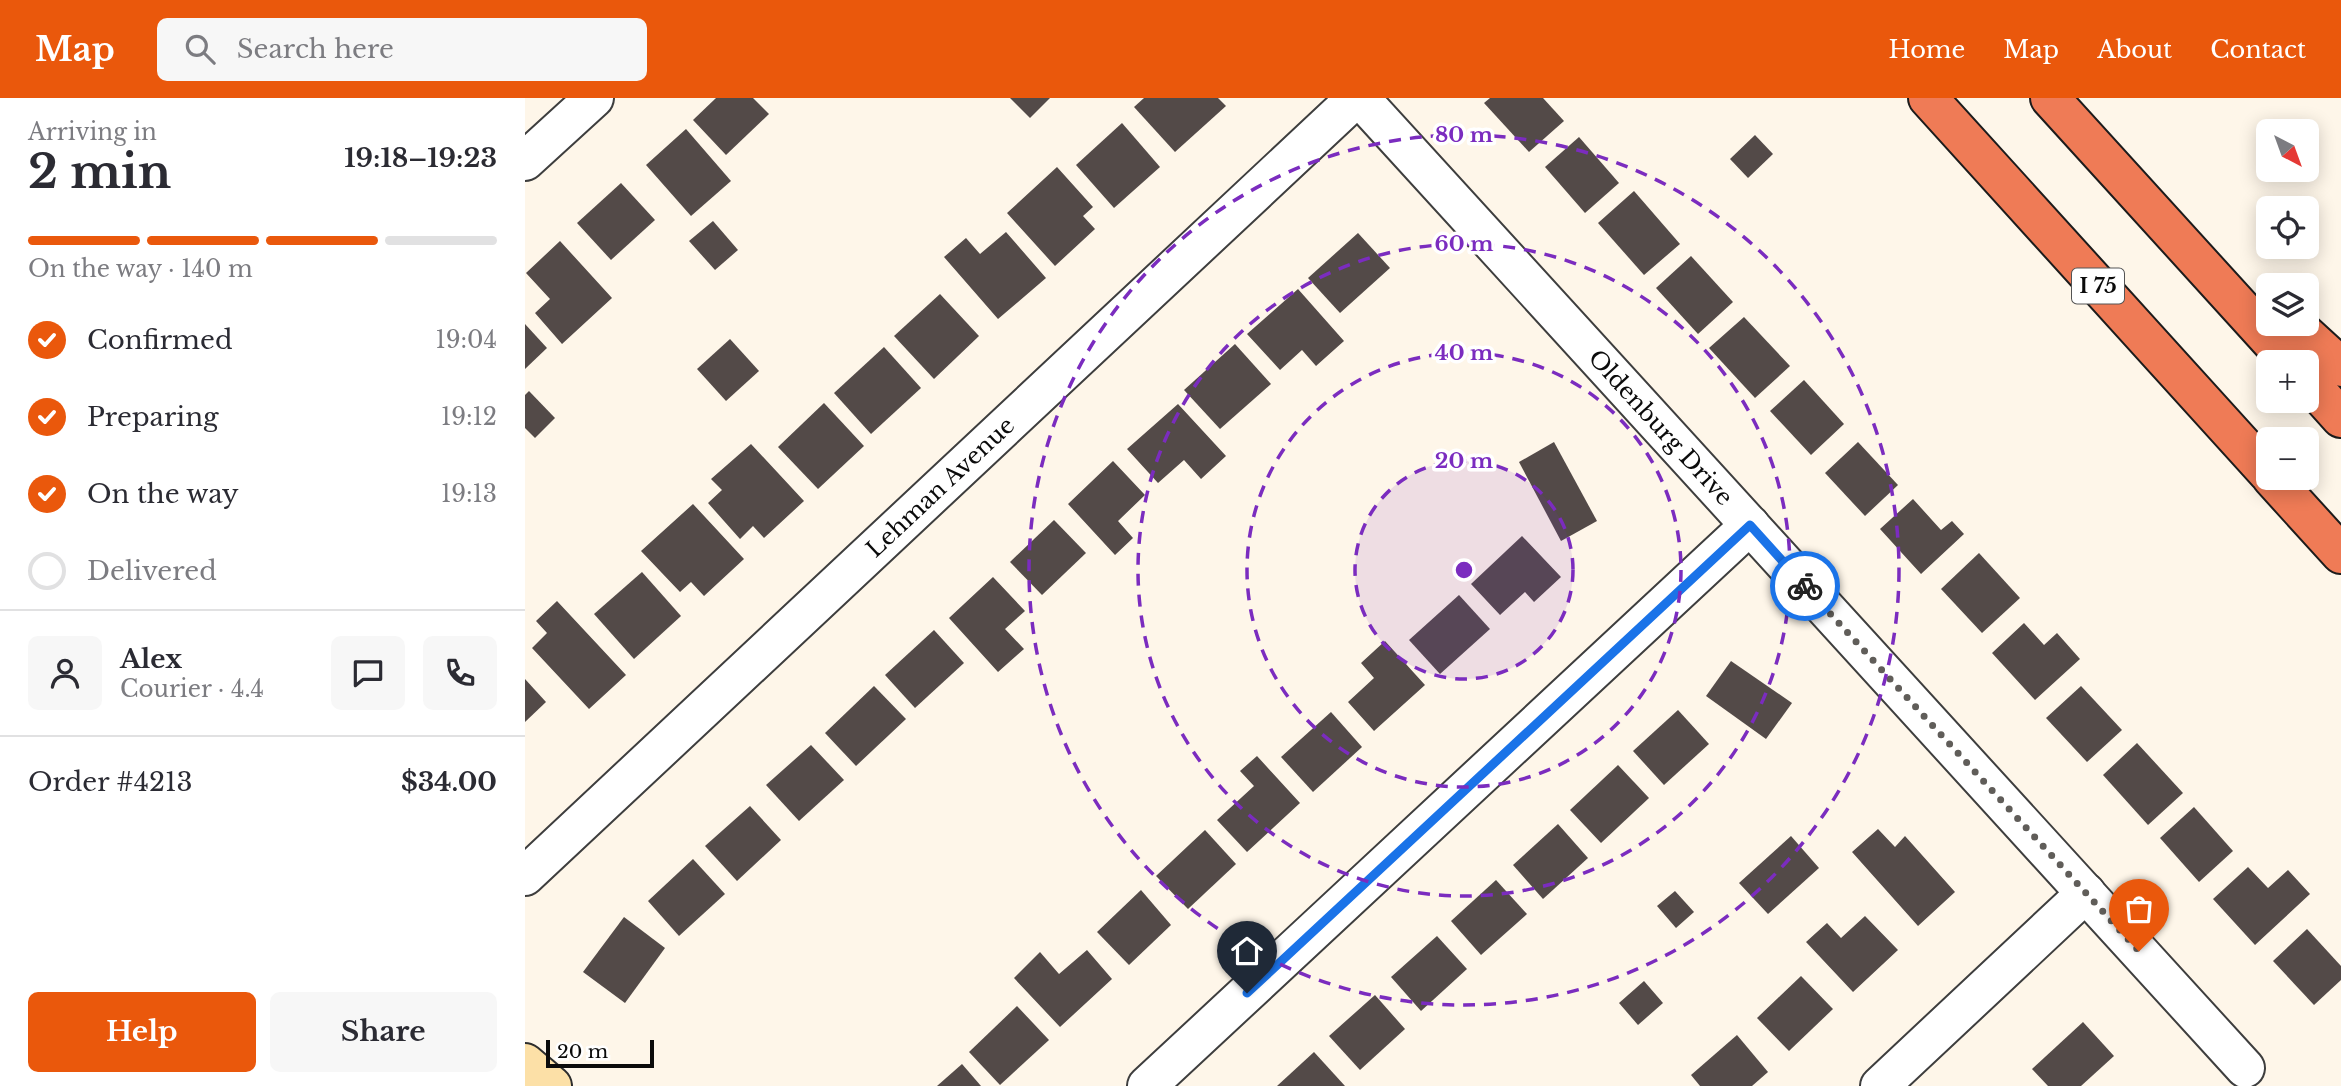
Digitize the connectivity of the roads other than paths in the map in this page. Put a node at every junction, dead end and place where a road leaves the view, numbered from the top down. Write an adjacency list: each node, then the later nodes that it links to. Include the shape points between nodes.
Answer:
1 (594, 98): 5 (street)
2 (1358, 98): 14 (street, Oldenburg Drive); 16 (street, Lehman Avenue)
3 (1928, 98): 12 (highway, I 75)
4 (2051, 100): 6 (highway); 8 (highway)
5 (525, 161)
6 (2256, 289)
7 (2307, 336): 9 (highway)
8 (2279, 350)
9 (2341, 367)
10 (2319, 393): 11 (highway)
11 (2341, 418)
12 (2256, 461)
13 (2283, 490): 15 (highway)
14 (1750, 525): 17 (street, Oldenburg Drive); 21 (street)
15 (2341, 554)
16 (525, 876)
17 (2085, 893): 19 (street, Oldenburg Drive); 22 (street)
18 (525, 1063): 20 (street)
19 (2245, 1068)
20 (552, 1086)
21 (1147, 1086)
22 (1880, 1086)

